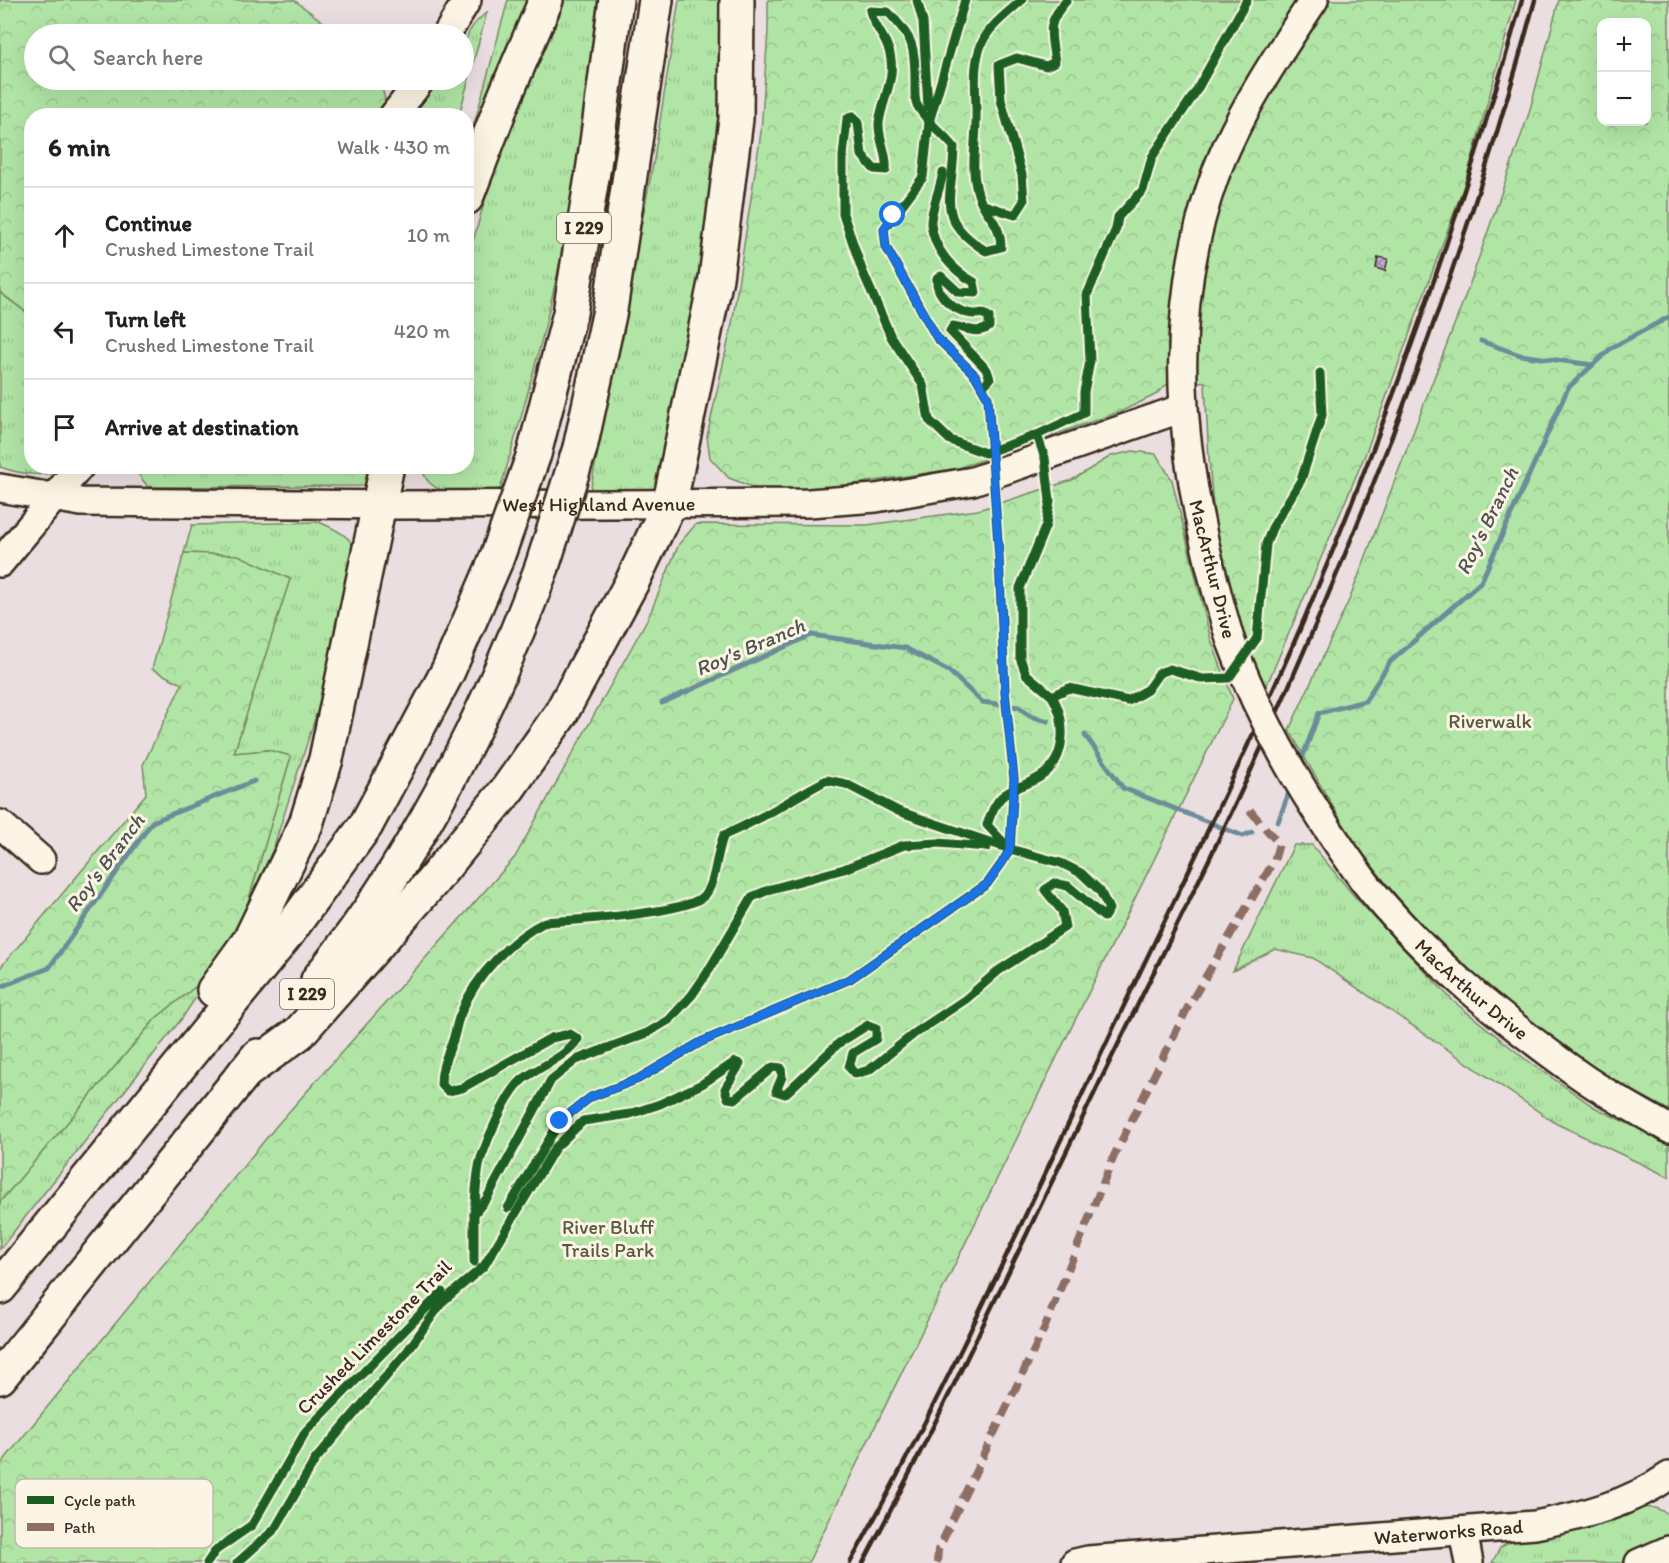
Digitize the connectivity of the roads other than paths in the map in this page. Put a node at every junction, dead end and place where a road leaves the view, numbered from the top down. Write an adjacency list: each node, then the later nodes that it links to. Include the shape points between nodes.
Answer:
1 (467, 0): 7 (street)
2 (546, 0): 10 (highway)
3 (615, 0): 22 (highway, I 229, bridge, via 570,313 534,454 496,560 448,671 366,825 286,935)
4 (656, 0): 21 (highway, I 229, bridge, via 610,310 579,448 542,567 494,687 413,844 339,954)
5 (737, 0): 16 (highway, via 736,119 716,278)
6 (1314, 0): 11 (street, MacArthur Drive, via 1259,84 1215,176 1201,218 1183,320)
7 (453, 24)
8 (413, 90): 9 (street)
9 (399, 108)
10 (474, 177)
11 (1184, 408): 16 (street, West Highland Avenue, via 973,481 924,491 809,503); 23 (street, MacArthur Drive, bridge, via 1188,462 1202,533 1230,639 1249,687 1317,816 1385,908 1447,972 1580,1076)
12 (73, 474): 15 (street)
13 (385, 474): 17 (highway)
14 (0, 488): 15 (street, West Highland Avenue)
15 (54, 497): 17 (street, West Highland Avenue, via 81,502); 18 (street)
16 (670, 502): 17 (street, West Highland Avenue); 21 (highway, via 560,716 507,790 299,1033)
17 (379, 505): 22 (highway, via 328,749 306,824 250,940 175,1044)
18 (0, 562)
19 (0, 824): 20 (street)
20 (41, 860)
21 (245, 1072): 25 (highway, I 229)
22 (142, 1109): 24 (highway, I 229)
23 (1669, 1129)
24 (0, 1287)
25 (0, 1377)
26 (1666, 1484): 27 (street, Waterworks Road, via 1581,1516 1535,1525)
27 (1464, 1531): 29 (street, Waterworks Road); 30 (street)
28 (1669, 1550): 31 (street)
29 (1075, 1563)
30 (1469, 1563)
31 (1639, 1563)

